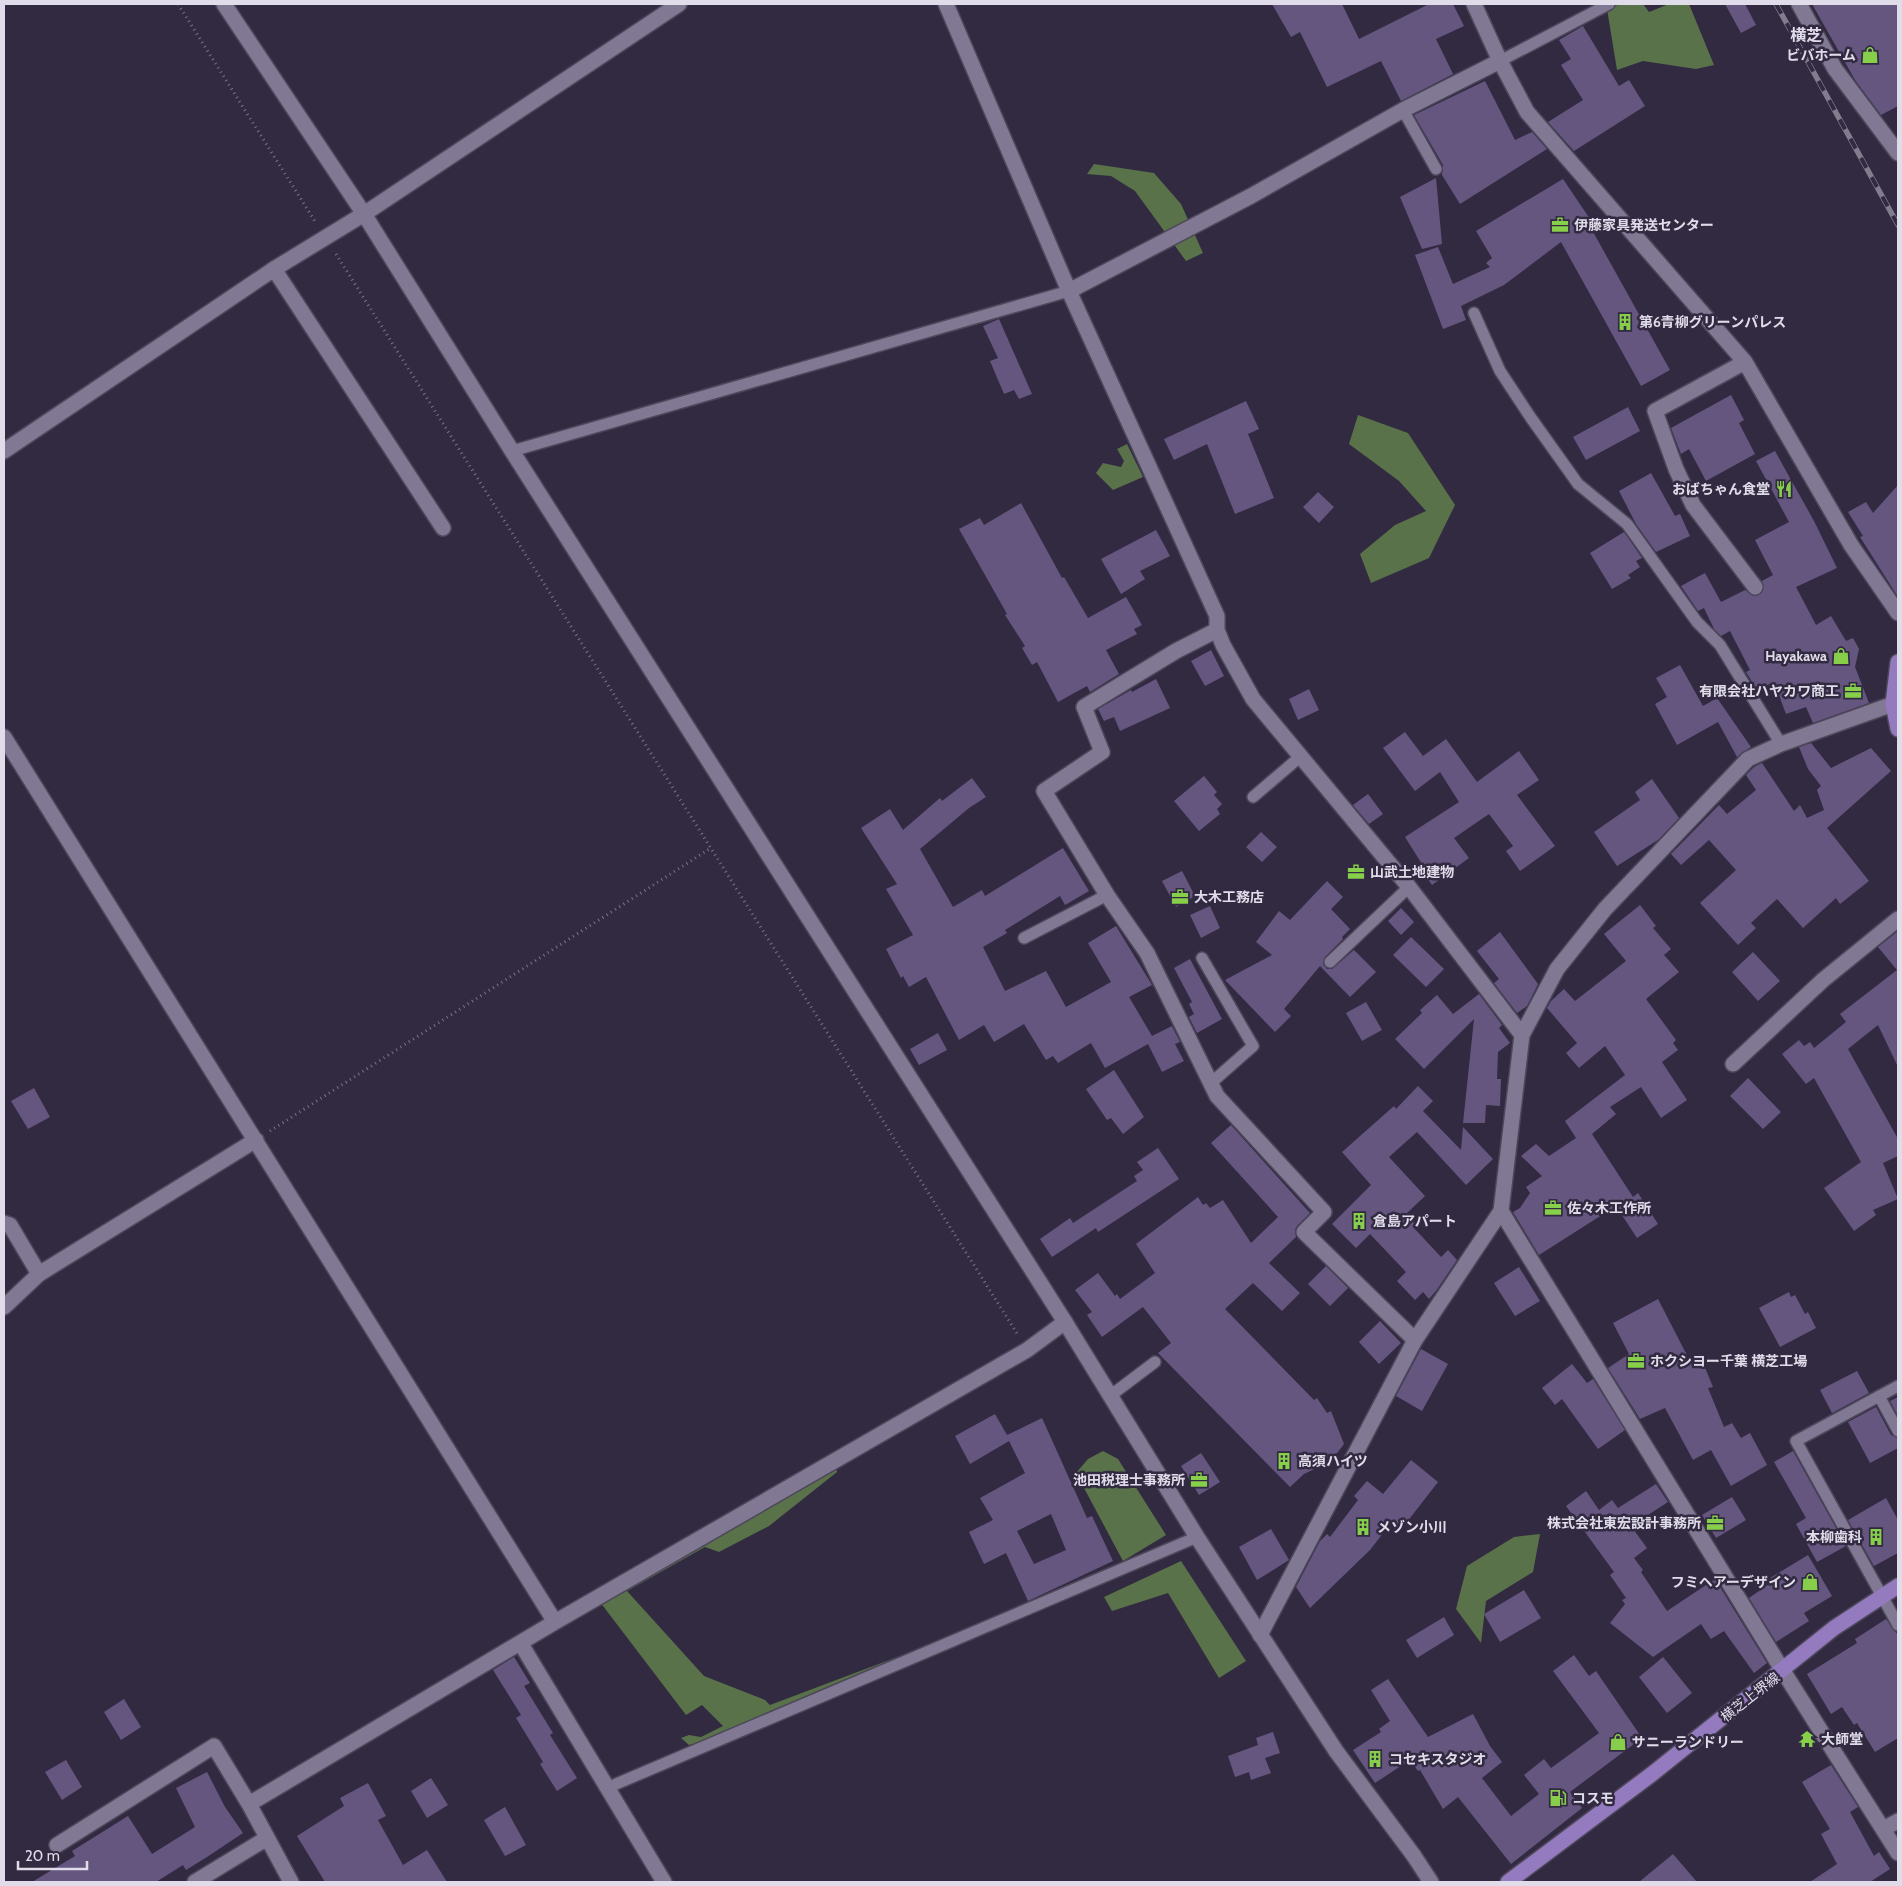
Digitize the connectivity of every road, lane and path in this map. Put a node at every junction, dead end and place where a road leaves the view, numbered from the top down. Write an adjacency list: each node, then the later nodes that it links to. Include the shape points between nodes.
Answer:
1 (178, 4): 13 (path)
2 (224, 4): 12 (street)
3 (679, 4): 12 (street)
4 (946, 4): 15 (street)
5 (1474, 4): 8 (street)
6 (1609, 4): 8 (lane)
7 (1799, 4): 10 (street, via 1835,69)
8 (1500, 61): 9 (street); 17 (street, via 1527,112)
9 (1403, 110): 11 (lane); 15 (street, via 1251,196)
10 (1898, 153)
11 (1436, 170)
12 (364, 214): 13 (street); 19 (street)
13 (326, 239): 14 (street); 31 (path)
14 (274, 270): 18 (street); 20 (street)
15 (1069, 291): 19 (lane); 23 (street, via 1217,616)
16 (1474, 313): 28 (lane, via 1500,371 1530,418 1578,484 1627,524 1697,622 1720,645)
17 (1744, 362): 21 (street, via 1655,411 1693,505); 22 (street, via 1851,545)
18 (4, 451)
19 (512, 452): 46 (street)
20 (443, 528)
21 (1755, 587)
22 (1898, 613)
23 (1217, 630): 29 (street, via 1253,699); 33 (street, via 1084,707 1102,752 1044,791)
24 (1898, 662): 25 (main road)
25 (1893, 704): 26 (main road); 28 (street)
26 (1898, 729)
27 (4, 737): 41 (street)
28 (1781, 744): 38 (street, via 1748,759 1605,909 1557,969)
29 (1301, 756): 30 (lane); 32 (street)
30 (1253, 797)
31 (711, 848): 41 (path); 48 (path)
32 (1409, 887): 37 (lane); 38 (street)
33 (1107, 895): 35 (lane); 40 (street, via 1146,954)
34 (1898, 919): 39 (street, via 1823,980)
35 (1024, 938)
36 (1202, 958): 40 (lane, via 1253,1046)
37 (1330, 962)
38 (1522, 1035): 42 (street)
39 (1732, 1064)
40 (1211, 1083): 47 (street, via 1217,1096 1324,1212 1304,1232)
41 (256, 1140): 44 (street); 57 (street)
42 (1501, 1211): 47 (street); 61 (street)
43 (4, 1223): 44 (street, via 10,1225)
44 (39, 1274): 45 (street)
45 (4, 1307)
46 (1065, 1322): 48 (street); 51 (street)
47 (1415, 1340): 59 (street)
48 (1027, 1350): 57 (street)
49 (1155, 1362): 51 (lane)
50 (1898, 1386): 52 (lane)
51 (1110, 1396): 54 (street)
52 (1879, 1396): 53 (lane); 56 (lane, via 1796,1442)
53 (1898, 1431)
54 (1197, 1537): 59 (street); 62 (lane)
55 (1898, 1586): 56 (main road, 横芝上堺線)
56 (1882, 1597): 58 (lane); 61 (main road, 横芝上堺線, via 1834,1628)
57 (555, 1622): 60 (street)
58 (1898, 1625)
59 (1260, 1635): 72 (street, via 1336,1751)
60 (521, 1644): 62 (street); 63 (street)
61 (1783, 1671): 65 (street); 73 (main road, 横芝上堺線)
62 (609, 1787): 71 (street)
63 (249, 1804): 66 (street); 67 (street, via 214,1746)
64 (1898, 1821): 65 (street)
65 (1883, 1829): 68 (street)
66 (267, 1838): 69 (street); 70 (street)
67 (57, 1846)
68 (1898, 1853)
69 (195, 1882)
70 (291, 1882)
71 (664, 1882)
72 (1431, 1882)
73 (1508, 1882)

